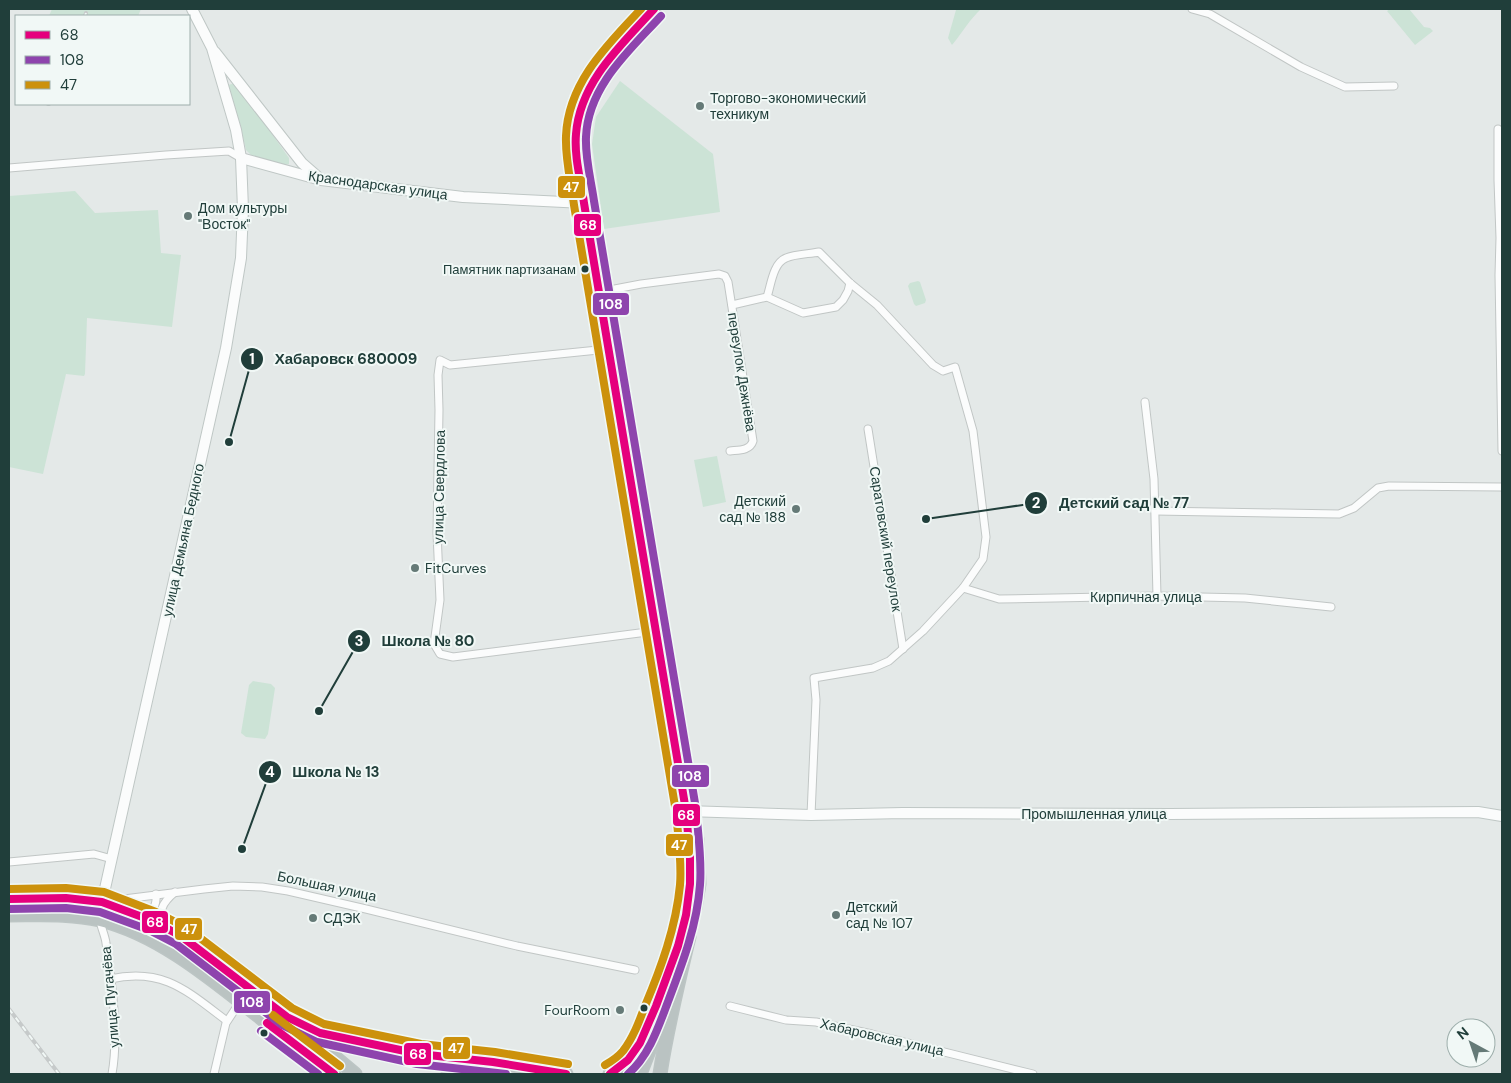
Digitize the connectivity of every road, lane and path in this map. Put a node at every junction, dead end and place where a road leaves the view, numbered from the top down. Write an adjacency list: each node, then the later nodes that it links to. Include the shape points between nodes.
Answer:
1 (192, 9): 4 (street)
2 (654, 9): 10 (highway, via 586,90 576,133)
3 (1192, 9): 5 (street, via 1210,14 1301,67 1345,87)
4 (212, 48): 7 (street); 9 (street, via 302,163)
5 (1394, 86)
6 (1498, 129): 19 (street)
7 (241, 158): 8 (street, via 229,151); 9 (street, Краснодарская улица); 30 (street, улица Демьяна Бедного, via 241,258 226,348)
8 (9, 168)
9 (321, 180): 10 (street, Краснодарская улица, via 463,197)
10 (584, 202): 12 (highway)
11 (850, 283): 13 (street, via 843,300 836,307 803,313); 13 (street, via 819,252 780,262); 22 (street, via 877,305 933,365 943,371 955,367 973,431 986,536 983,559)
12 (599, 292): 14 (street, переулок Дежнёва, via 719,274 728,282); 15 (highway)
13 (767, 297): 14 (street)
14 (732, 305): 18 (street, переулок Дежнёва, via 753,441 748,448)
15 (608, 349): 25 (highway); 25 (street, улица Свердлова, via 450,365 440,360 437,533 440,600 434,644 440,654 453,657)
16 (1145, 402): 21 (street)
17 (868, 429): 26 (street, Саратовский переулок)
18 (730, 451)
19 (1502, 451)
20 (1502, 487): 21 (street, via 1389,486 1378,488 1354,508 1338,514)
21 (1155, 511): 23 (street)
22 (963, 588): 23 (street, Кирпичная улица, via 999,599); 26 (street)
23 (1157, 596): 24 (street, Кирпичная улица, via 1246,598)
24 (1331, 607)
25 (655, 631): 27 (highway)
26 (904, 649): 28 (street, via 873,668 814,678)
27 (686, 811): 28 (street, Промышленная улица); 41 (highway, via 696,836 700,884); 47 (highway, via 690,877 687,910 671,967)
28 (811, 815): 29 (street, Промышленная улица, via 1478,812)
29 (1502, 816)
30 (112, 859): 31 (street, via 94,854); 35 (street, улица Демьяна Бедного)
31 (9, 862)
32 (176, 891): 33 (street, Большая улица); 39 (street, via 162,907 162,916); 40 (street, Большая улица, via 233,886 288,891 517,946)
33 (156, 894): 35 (street, Большая улица); 37 (street, via 157,902 153,909)
34 (9, 899): 35 (highway, Большая улица, via 66,898)
35 (102, 902): 37 (highway); 38 (street, улица Демьяна Бедного)
36 (9, 915): 38 (highway, via 60,915)
37 (140, 916): 39 (highway)
38 (100, 920): 42 (street, улица Пугачёва); 43 (highway, via 170,951)
39 (181, 936): 45 (highway)
40 (635, 970)
41 (680, 970): 59 (highway); 60 (highway)
42 (110, 979): 46 (street, via 135,975 163,979); 49 (street, улица Пугачёва, via 115,1051)
43 (240, 1002): 46 (street); 48 (highway)
44 (730, 1006): 61 (street, Хабаровская улица, via 786,1020 816,1022 863,1032)
45 (286, 1017): 53 (highway); 56 (highway, via 335,1038 419,1054)
46 (227, 1021): 50 (street)
47 (642, 1040): 57 (highway, via 628,1061); 58 (highway)
48 (304, 1050): 51 (highway); 52 (highway)
49 (112, 1074)
50 (214, 1074)
51 (327, 1074)
52 (334, 1074)
53 (355, 1074)
54 (448, 1074): 55 (highway, via 464,1064)
55 (524, 1074)
56 (566, 1074)
57 (610, 1074)
58 (629, 1074)
59 (640, 1074)
60 (660, 1074)
61 (1033, 1074)

